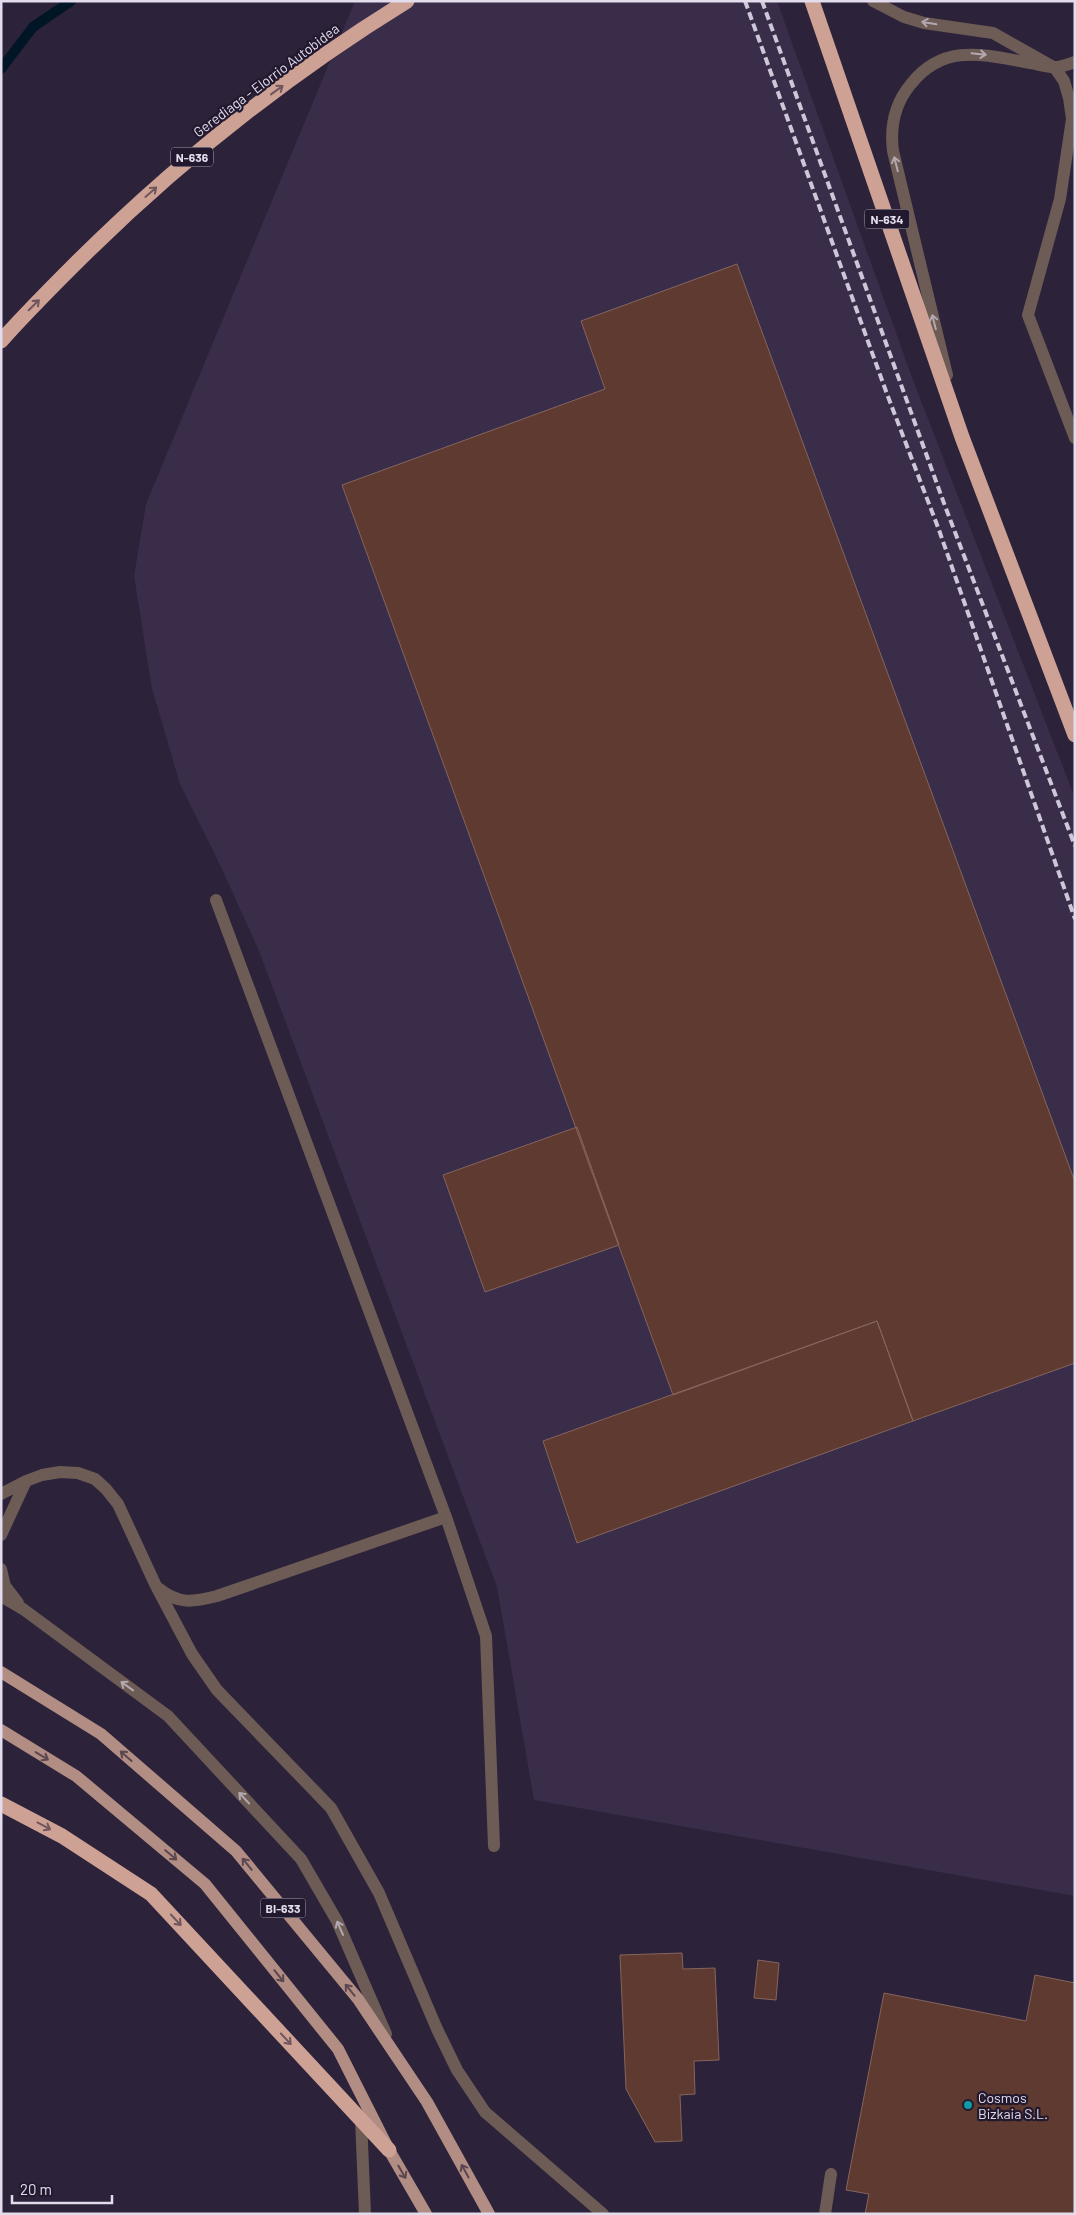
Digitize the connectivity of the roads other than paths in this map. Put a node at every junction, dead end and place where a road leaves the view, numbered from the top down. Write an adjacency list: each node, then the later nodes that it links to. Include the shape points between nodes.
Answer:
1 (407, 1): 6 (highway, Gerediaga - Elorrio Autobidea / N-636, one-way to 1, via 118,221 227,126 346,38)
2 (812, 1): 7 (highway, N-634)
3 (873, 1): 5 (street, one-way to 3, via 993,33 904,18)
4 (1075, 62): 5 (street)
5 (1055, 68): 7 (street, one-way to 5, via 893,152 894,120 899,102 913,81 933,64 946,58 964,53 979,54); 8 (street, via 1064,81 1072,119 1060,199 1028,315)
6 (1, 341)
7 (962, 437): 9 (highway, N-634)
8 (1075, 438)
9 (1075, 735)
10 (216, 900): 13 (street)
11 (26, 1481): 12 (street); 14 (street); 16 (street, via 60,1472 78,1473 95,1479 118,1504)
12 (1, 1494)
13 (446, 1518): 16 (street, via 208,1598 182,1601 169,1597); 22 (street, via 486,1636)
14 (1, 1535)
15 (1, 1569): 18 (street, via 5,1586)
16 (156, 1586): 30 (street, via 192,1654 217,1690 331,1808 379,1893 457,2070 485,2112)
17 (1, 1596): 18 (street)
18 (23, 1610): 23 (street, one-way to 18, via 337,1921 301,1859 168,1716)
19 (1, 1672): 23 (main road, BI-633, one-way to 19, via 358,1999 236,1851 101,1734)
20 (1, 1730): 25 (main road, one-way to 25, via 76,1776 205,1884 338,2049)
21 (1, 1804): 24 (highway, one-way to 24, via 62,1836 151,1894)
22 (494, 1846)
23 (394, 2053): 29 (main road, BI-633, one-way to 23, via 427,2102)
24 (361, 2119): 25 (highway); 27 (street)
25 (389, 2150): 28 (main road, one-way to 28)
26 (831, 2174): 31 (street)
27 (365, 2214)
28 (426, 2214)
29 (489, 2214)
30 (603, 2214)
31 (825, 2214)

